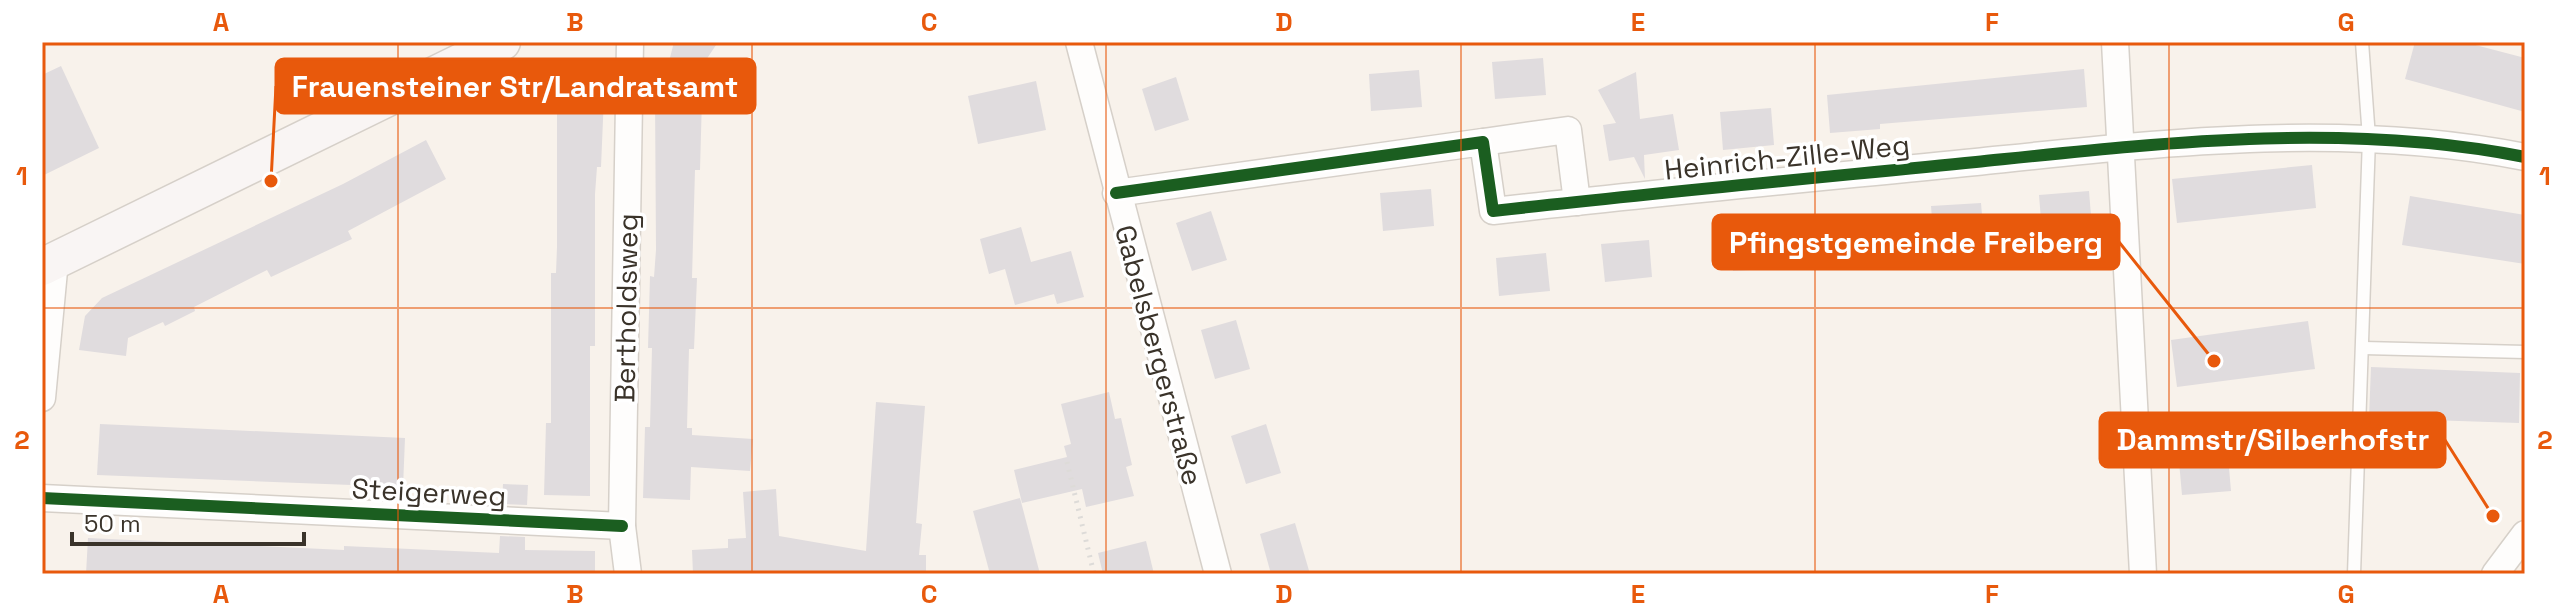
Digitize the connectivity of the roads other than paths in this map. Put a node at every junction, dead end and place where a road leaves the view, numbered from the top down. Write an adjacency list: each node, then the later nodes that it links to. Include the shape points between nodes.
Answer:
1 (502, 42): 12 (main road)
2 (630, 42): 17 (street, Bertholdsweg)
3 (1079, 42): 10 (street, Gabelsbergerstraße)
4 (2115, 42): 8 (street)
5 (2362, 42): 6 (lane)
6 (2369, 138): 8 (street, Heinrich-Zille-Weg, via 2232,138); 9 (street, Heinrich-Zille-Weg, via 2461,144); 13 (lane)
7 (1483, 142): 10 (street); 11 (street, Heinrich-Zille-Weg, via 1493,211); 11 (street, via 1568,130)
8 (2120, 147): 11 (street, Heinrich-Zille-Weg); 21 (street)
9 (2525, 157)
10 (1116, 193): 20 (street, Gabelsbergerstraße)
11 (1577, 202)
12 (49, 264): 15 (street)
13 (2364, 348): 14 (lane); 22 (lane)
14 (2525, 352)
15 (42, 398)
16 (42, 498): 17 (street, Steigerweg)
17 (622, 526): 19 (street, Bertholdsweg)
18 (2525, 534): 23 (street)
19 (628, 574)
20 (1218, 574)
21 (2143, 574)
22 (2354, 574)
23 (2495, 574)

